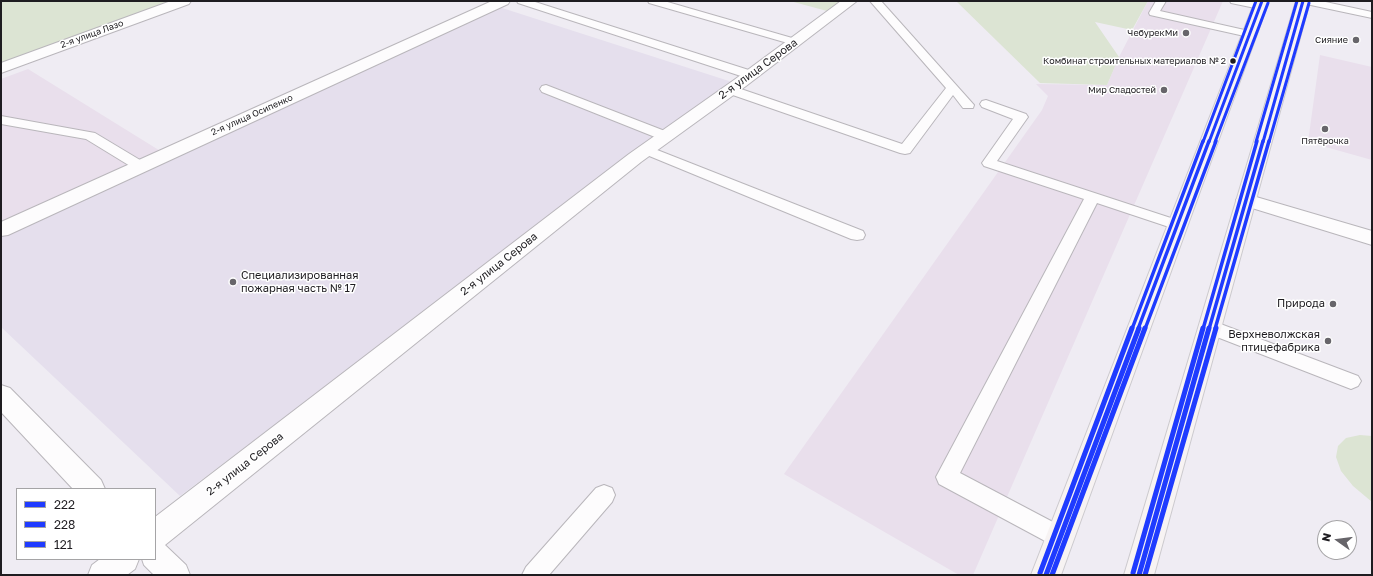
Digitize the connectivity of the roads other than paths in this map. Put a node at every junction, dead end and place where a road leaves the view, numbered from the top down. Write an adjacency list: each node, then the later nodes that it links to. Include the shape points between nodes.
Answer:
1 (184, 1): 15 (street, 2-я улица Лазо)
2 (503, 1): 24 (street, 2-я улица Осипенко)
3 (522, 1): 16 (lane)
4 (653, 1): 14 (lane)
5 (850, 1): 14 (street, 2-я улица Серова)
6 (875, 1): 17 (lane)
7 (1161, 1): 13 (lane, via 1154,13)
8 (1235, 1): 11 (lane)
9 (1303, 1): 26 (main road)
10 (1306, 1): 12 (lane)
11 (1261, 4): 13 (main road)
12 (1372, 15)
13 (1249, 34): 27 (main road)
14 (795, 42): 16 (street, 2-я улица Серова)
15 (1, 68)
16 (751, 75): 19 (street, 2-я улица Серова)
17 (952, 88): 19 (lane, via 905,150); 21 (lane)
18 (546, 89): 23 (lane)
19 (731, 90): 23 (street, 2-я улица Серова)
20 (986, 104): 25 (lane, via 1021,117 989,163)
21 (968, 105)
22 (1, 120): 24 (lane, via 90,136)
23 (656, 143): 29 (lane); 36 (street, 2-я улица Серова)
24 (140, 166): 28 (street, 2-я улица Осипенко)
25 (1093, 197): 27 (lane); 37 (lane, via 947,477)
26 (1246, 200): 30 (street); 31 (main road)
27 (1178, 225): 37 (main road)
28 (1, 230)
29 (857, 235)
30 (1372, 238)
31 (1210, 327): 32 (lane); 44 (main road)
32 (1351, 381)
33 (1, 395): 34 (street)
34 (90, 488)
35 (604, 495): 42 (lane)
36 (156, 534)
37 (1060, 538): 43 (main road)
38 (156, 556): 41 (street)
39 (123, 560): 40 (street)
40 (103, 575)
41 (175, 575)
42 (534, 575)
43 (1046, 575)
44 (1140, 575)

